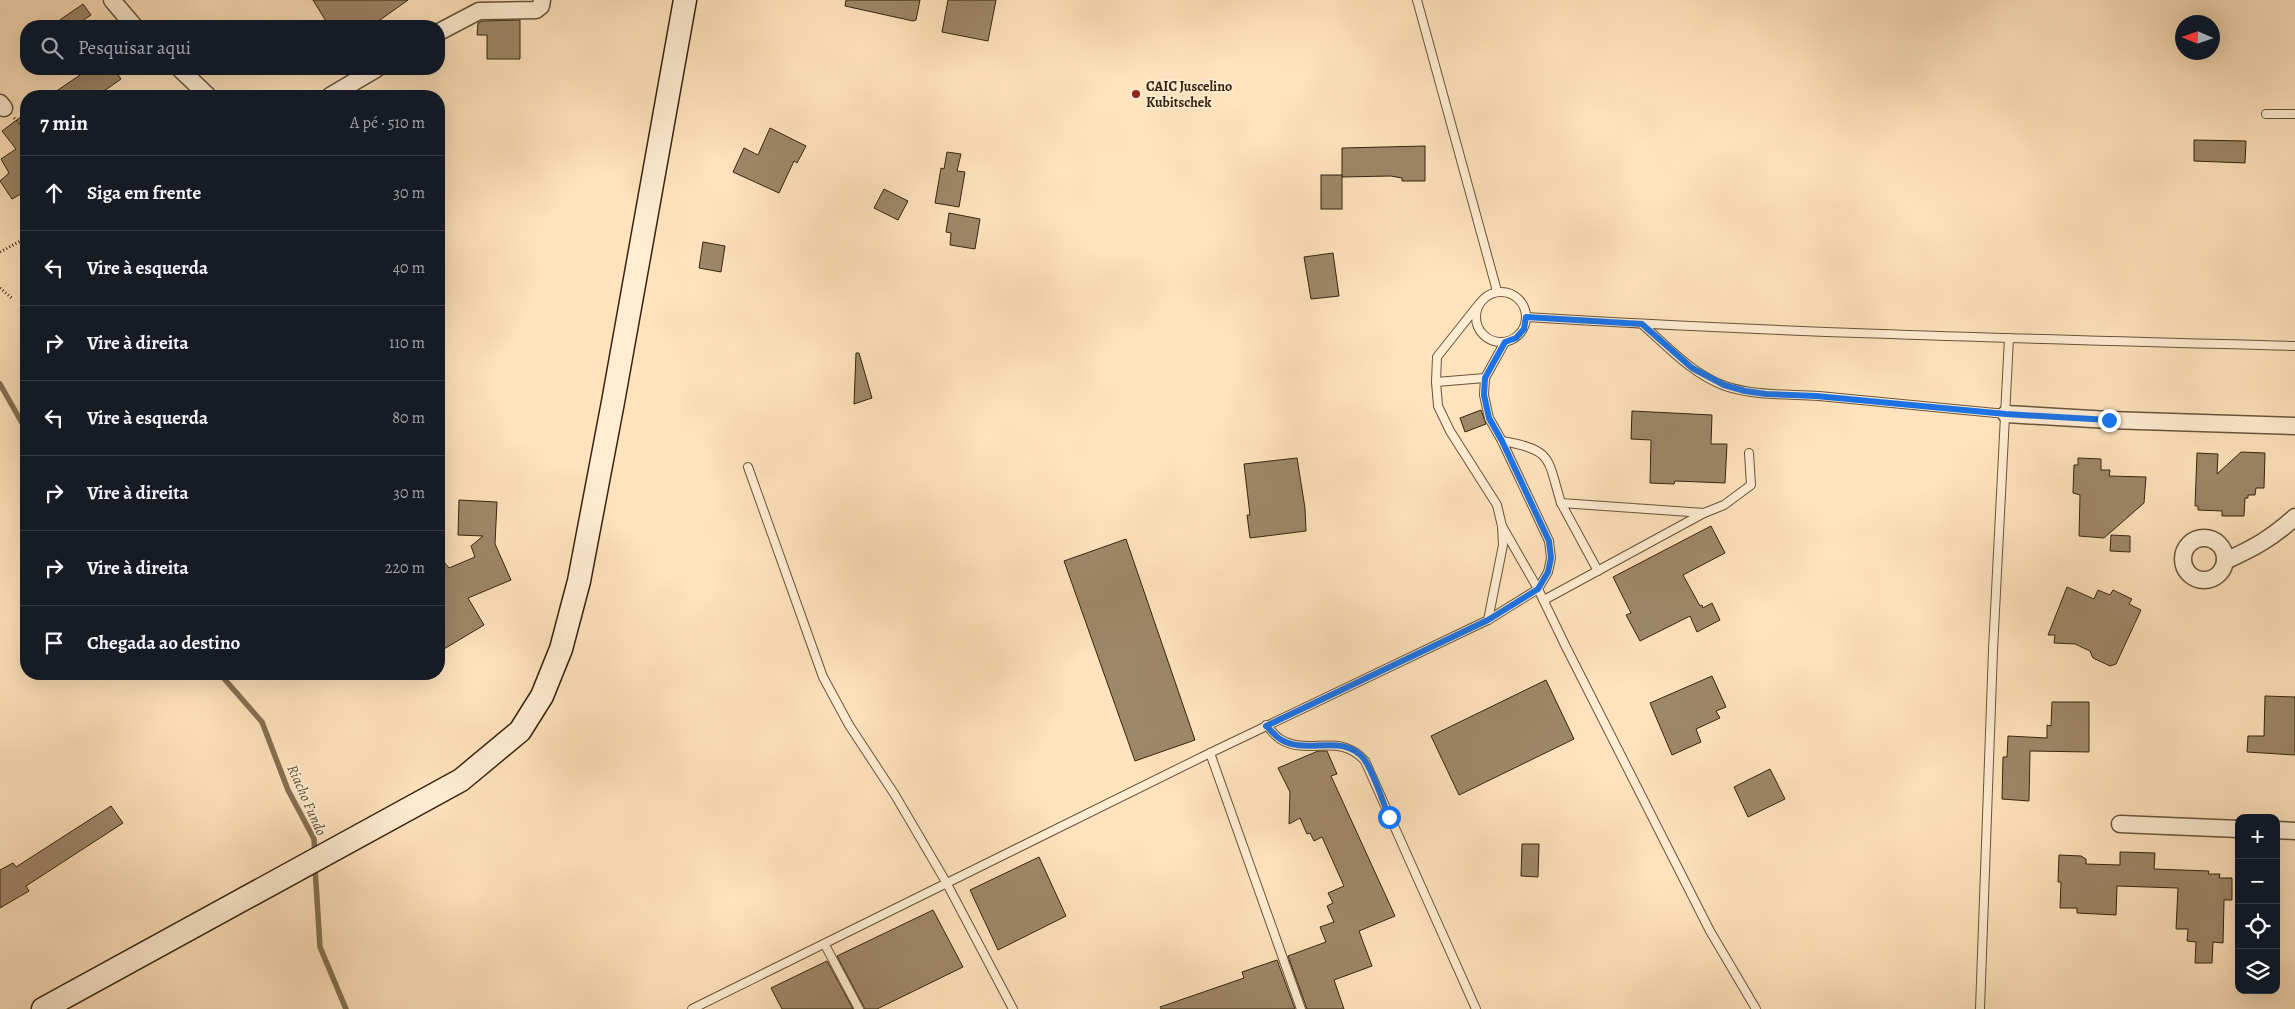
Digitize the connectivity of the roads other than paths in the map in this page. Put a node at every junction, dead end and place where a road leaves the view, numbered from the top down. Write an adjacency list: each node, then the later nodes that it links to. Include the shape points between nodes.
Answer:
1 (112, 0): 5 (street)
2 (542, 0): 6 (street, via 536,10 479,11)
3 (685, 0): 44 (street, via 578,581 561,649 542,696 520,730 461,780)
4 (1417, 0): 13 (lane)
5 (129, 20)
6 (445, 29)
7 (185, 75): 9 (street)
8 (366, 75): 10 (street)
9 (198, 90)
10 (340, 90)
11 (2266, 114): 12 (lane)
12 (2295, 114)
13 (1497, 291): 14 (lane, via 1487,295); 15 (lane, via 1518,297)
14 (1479, 304): 18 (lane, via 1477,326 1494,342); 21 (lane, via 1437,357)
15 (1526, 317): 16 (lane); 18 (lane, via 1524,329 1516,338)
16 (1642, 324): 17 (lane); 22 (lane, via 1692,368 1724,385 1745,391)
17 (2009, 338): 19 (lane); 22 (lane)
18 (1505, 342): 20 (lane)
19 (2295, 346)
20 (1485, 378): 21 (lane); 24 (lane, via 1484,395 1489,418)
21 (1436, 382): 30 (lane, via 1438,406 1497,505)
22 (2006, 414): 23 (street); 51 (lane, via 1993,650)
23 (2295, 426)
24 (1502, 441): 27 (lane, via 1543,452); 33 (lane, via 1549,541 1551,558 1548,572)
25 (1749, 453): 28 (lane, via 1751,485)
26 (748, 467): 42 (lane, via 823,677 849,726 896,795)
27 (1561, 503): 28 (lane); 32 (lane)
28 (1704, 514): 32 (lane)
29 (2295, 517): 31 (street, via 2260,546)
30 (1502, 526): 33 (lane); 35 (lane, via 1503,545)
31 (2225, 561)
32 (1598, 571): 34 (lane)
33 (1538, 589): 34 (lane); 35 (lane)
34 (1544, 600): 50 (lane, via 1710,931)
35 (1488, 620): 36 (lane)
36 (1266, 726): 37 (lane); 49 (lane, via 1279,739 1289,743 1341,745 1358,753 1365,761)
37 (1210, 753): 42 (lane); 48 (lane)
38 (2120, 824): 39 (street)
39 (2235, 829)
40 (2280, 830): 41 (street)
41 (2295, 831)
42 (946, 882): 43 (lane); 47 (lane)
43 (825, 945): 45 (lane); 46 (lane)
44 (43, 1009)
45 (692, 1009)
46 (859, 1009)
47 (1013, 1009)
48 (1301, 1009)
49 (1476, 1009)
50 (1756, 1009)
51 (1980, 1009)

